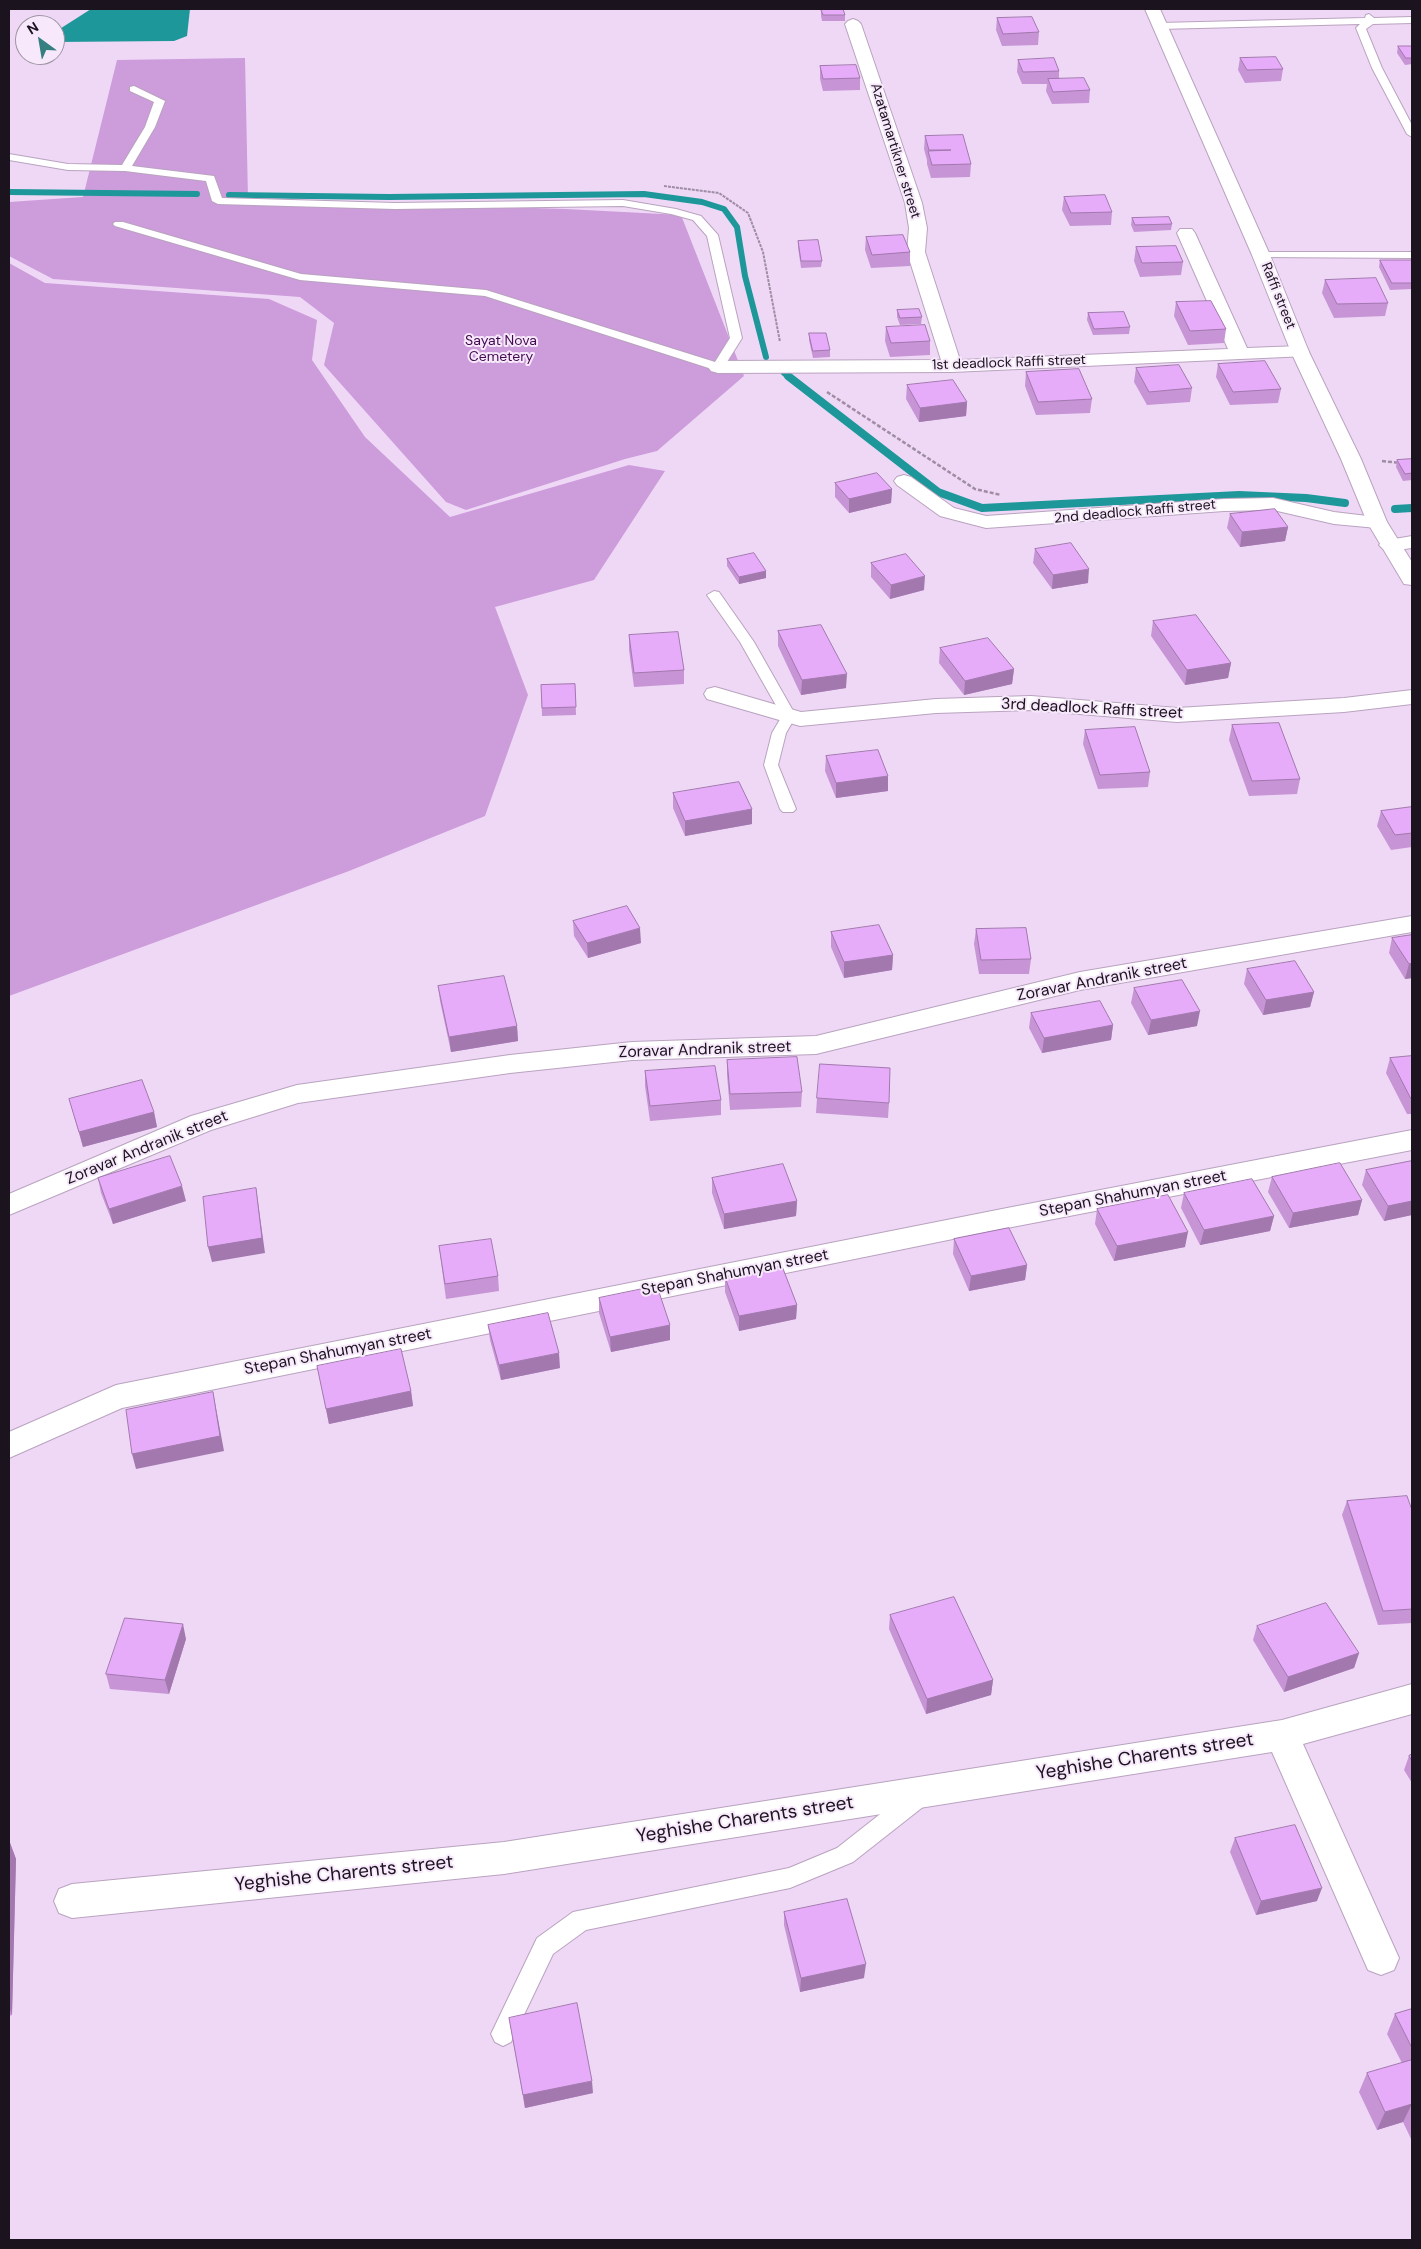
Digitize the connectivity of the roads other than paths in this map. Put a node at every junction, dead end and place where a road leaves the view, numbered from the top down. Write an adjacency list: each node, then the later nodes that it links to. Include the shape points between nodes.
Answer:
1 (1152, 9): 6 (street, Raffi street)
2 (1363, 9): 4 (lane)
3 (1412, 20): 4 (lane)
4 (1371, 21): 6 (lane); 8 (lane, via 1361,28)
5 (852, 24): 17 (street, Azatamartikner street, via 876,84 916,213 919,241 916,252)
6 (1159, 26): 13 (street, Raffi street)
7 (134, 89): 10 (lane, via 160,101 150,127)
8 (1412, 134)
9 (9, 157): 10 (lane, via 68,167)
10 (125, 168): 18 (lane, via 210,178 218,200 395,206 623,203 672,210 697,218 712,235 736,338)
11 (120, 224): 18 (lane, via 300,277 486,293)
12 (1186, 233): 16 (street)
13 (1261, 255): 14 (lane); 15 (street, Raffi street)
14 (1412, 255)
15 (1300, 352): 16 (street, 1st deadlock Raffi street); 20 (street, Raffi street, via 1351,459)
16 (1240, 354): 17 (street, 1st deadlock Raffi street)
17 (952, 366): 18 (street, 1st deadlock Raffi street)
18 (718, 367)
19 (904, 481): 20 (street, 2nd deadlock Raffi street, via 947,512 986,522 1273,504 1334,518)
20 (1376, 522): 22 (street, Raffi street)
21 (1412, 542): 22 (street)
22 (1390, 545): 23 (street, Raffi street)
23 (1412, 579)
24 (714, 595): 27 (lane)
25 (715, 694): 27 (street, 3rd deadlock Raffi street)
26 (1412, 697): 27 (street, 3rd deadlock Raffi street, via 1177,715 1031,703 936,706 800,719)
27 (789, 716): 28 (lane, via 779,733 771,765)
28 (788, 809)
29 (1412, 924): 31 (street, Zoravar Andranik street, via 1080,982 816,1045 632,1051 510,1064 297,1094 200,1123)
30 (1412, 1140): 32 (street, Stepan Shahumyan street, via 116,1397)
31 (9, 1205)
32 (9, 1446)
33 (1412, 1700): 34 (street, Yeghishe Charents street)
34 (1282, 1735): 35 (street, Yeghishe Charents street); 37 (street)
35 (926, 1792): 36 (street, Yeghishe Charents street, via 504,1858); 38 (lane, via 845,1855 790,1878 581,1920 545,1946)
36 (72, 1901)
37 (1381, 1958)
38 (503, 2034)

